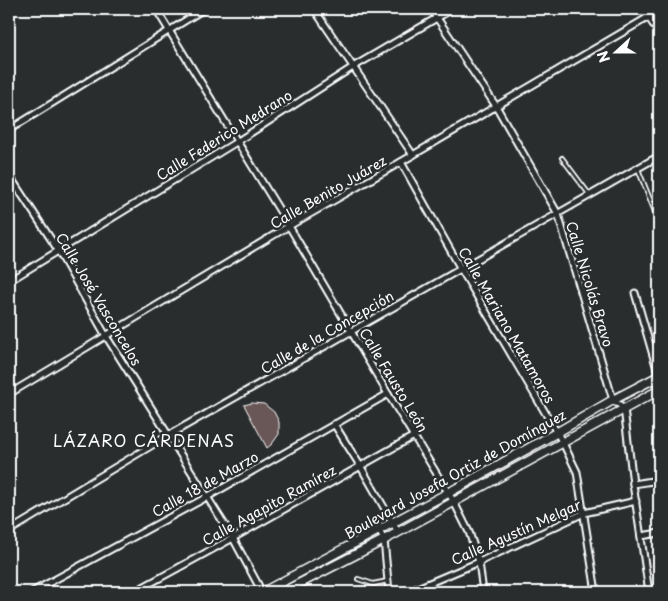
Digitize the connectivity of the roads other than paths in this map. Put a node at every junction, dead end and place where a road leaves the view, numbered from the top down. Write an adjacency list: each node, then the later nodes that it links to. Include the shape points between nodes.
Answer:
1 (156, 9): 10 (street, Calle Fausto León)
2 (204, 9): 10 (street)
3 (314, 9): 12 (street)
4 (431, 9): 9 (street, Calle Nicolás Bravo)
5 (452, 9): 9 (street, Calle Federico Medrano)
6 (643, 9): 8 (street)
7 (659, 11): 8 (street, Calle Benito Juárez)
8 (649, 17): 11 (street); 13 (street, Calle Benito Juárez)
9 (437, 18): 12 (street, Calle Federico Medrano); 13 (street, Calle Nicolás Bravo)
10 (169, 30): 14 (street); 15 (street, Calle Fausto León)
11 (659, 33)
12 (353, 67): 15 (street, Calle Federico Medrano); 16 (street)
13 (496, 106): 16 (street, Calle Benito Juárez); 23 (street, Calle Nicolás Bravo)
14 (9, 130)
15 (238, 141): 25 (street, Calle Fausto León); 26 (street, Calle Federico Medrano)
16 (413, 155): 19 (street, Calle Benito Juárez)
17 (659, 156): 20 (street, Calle de la Concepción)
18 (562, 158): 22 (lane)
19 (402, 162): 25 (street, Calle Benito Juárez); 27 (street, Calle Mariano Matamoros)
20 (638, 168): 22 (street, Calle de la Concepción); 24 (lane)
21 (9, 175): 26 (street, Calle José Vasconcelos)
22 (590, 196): 23 (street, Calle de la Concepción)
23 (558, 214): 27 (street, Calle de la Concepción); 36 (street, Calle Nicolás Bravo)
24 (659, 222)
25 (289, 226): 30 (street, Calle Fausto León); 31 (street, Calle Benito Juárez)
26 (58, 250): 28 (street, Calle Federico Medrano); 31 (street, Calle José Vasconcelos)
27 (461, 269): 30 (street, Calle de la Concepción); 39 (street, Calle Mariano Matamoros)
28 (9, 281)
29 (635, 293): 32 (street)
30 (351, 331): 35 (street, Calle Fausto León); 40 (street, Calle de la Concepción)
31 (106, 336): 34 (street, Calle Benito Juárez); 40 (street, Calle José Vasconcelos)
32 (659, 376): 36 (street, Boulevard Josefa Ortiz de Domínguez)
33 (659, 390): 37 (street, Boulevard Josefa Ortiz de Domínguez)
34 (9, 394)
35 (388, 394): 38 (street, Calle 18 de Marzo); 41 (street, Calle Fausto León)
36 (613, 400): 37 (street); 39 (street, Boulevard Josefa Ortiz de Domínguez)
37 (624, 408): 42 (street, Boulevard Josefa Ortiz de Domínguez); 45 (street)
38 (334, 424): 43 (street); 47 (street, Calle 18 de Marzo)
39 (556, 433): 42 (street, Calle Mariano Matamoros); 46 (street, Boulevard Josefa Ortiz de Domínguez)
40 (170, 435): 47 (street, Calle José Vasconcelos); 53 (street, Calle de la Concepción)
41 (414, 436): 43 (street, Calle Agapito Ramírez); 46 (street, Calle Fausto León)
42 (563, 443): 49 (street, Boulevard Josefa Ortiz de Domínguez); 50 (street, Calle Mariano Matamoros, via 577,472)
43 (360, 467): 51 (street); 57 (street, Calle Agapito Ramírez)
44 (659, 480): 45 (street)
45 (633, 484): 48 (street)
46 (448, 493): 49 (street, Calle Fausto León); 51 (street, Boulevard Josefa Ortiz de Domínguez)
47 (206, 497): 57 (street, Calle José Vasconcelos); 64 (street, Calle 18 de Marzo)
48 (636, 501): 50 (street, Calle Agustín Melgar); 56 (street)
49 (454, 502): 54 (street, Boulevard Josefa Ortiz de Domínguez); 59 (street, Calle Fausto León)
50 (584, 513): 59 (street, Calle Agustín Melgar); 71 (street, Calle Mariano Matamoros)
51 (392, 523): 52 (street, Boulevard Josefa Ortiz de Domínguez); 54 (street)
52 (379, 530): 58 (street); 66 (street, Boulevard Josefa Ortiz de Domínguez)
53 (9, 531)
54 (398, 532): 58 (street, Boulevard Josefa Ortiz de Domínguez)
55 (659, 533): 56 (street)
56 (641, 536): 63 (street)
57 (233, 538): 65 (street, Calle Agapito Ramírez); 66 (street, Calle José Vasconcelos)
58 (384, 540): 61 (street); 67 (street, Boulevard Josefa Ortiz de Domínguez)
59 (479, 562): 69 (street, Calle Agustín Melgar); 70 (street, Calle Fausto León)
60 (358, 579): 61 (lane, via 373,584)
61 (388, 581): 68 (street)
62 (659, 588): 63 (street)
63 (649, 591)
64 (32, 592)
65 (134, 592)
66 (263, 592)
67 (283, 592)
68 (388, 592)
69 (408, 592)
70 (483, 592)
71 (596, 592)

